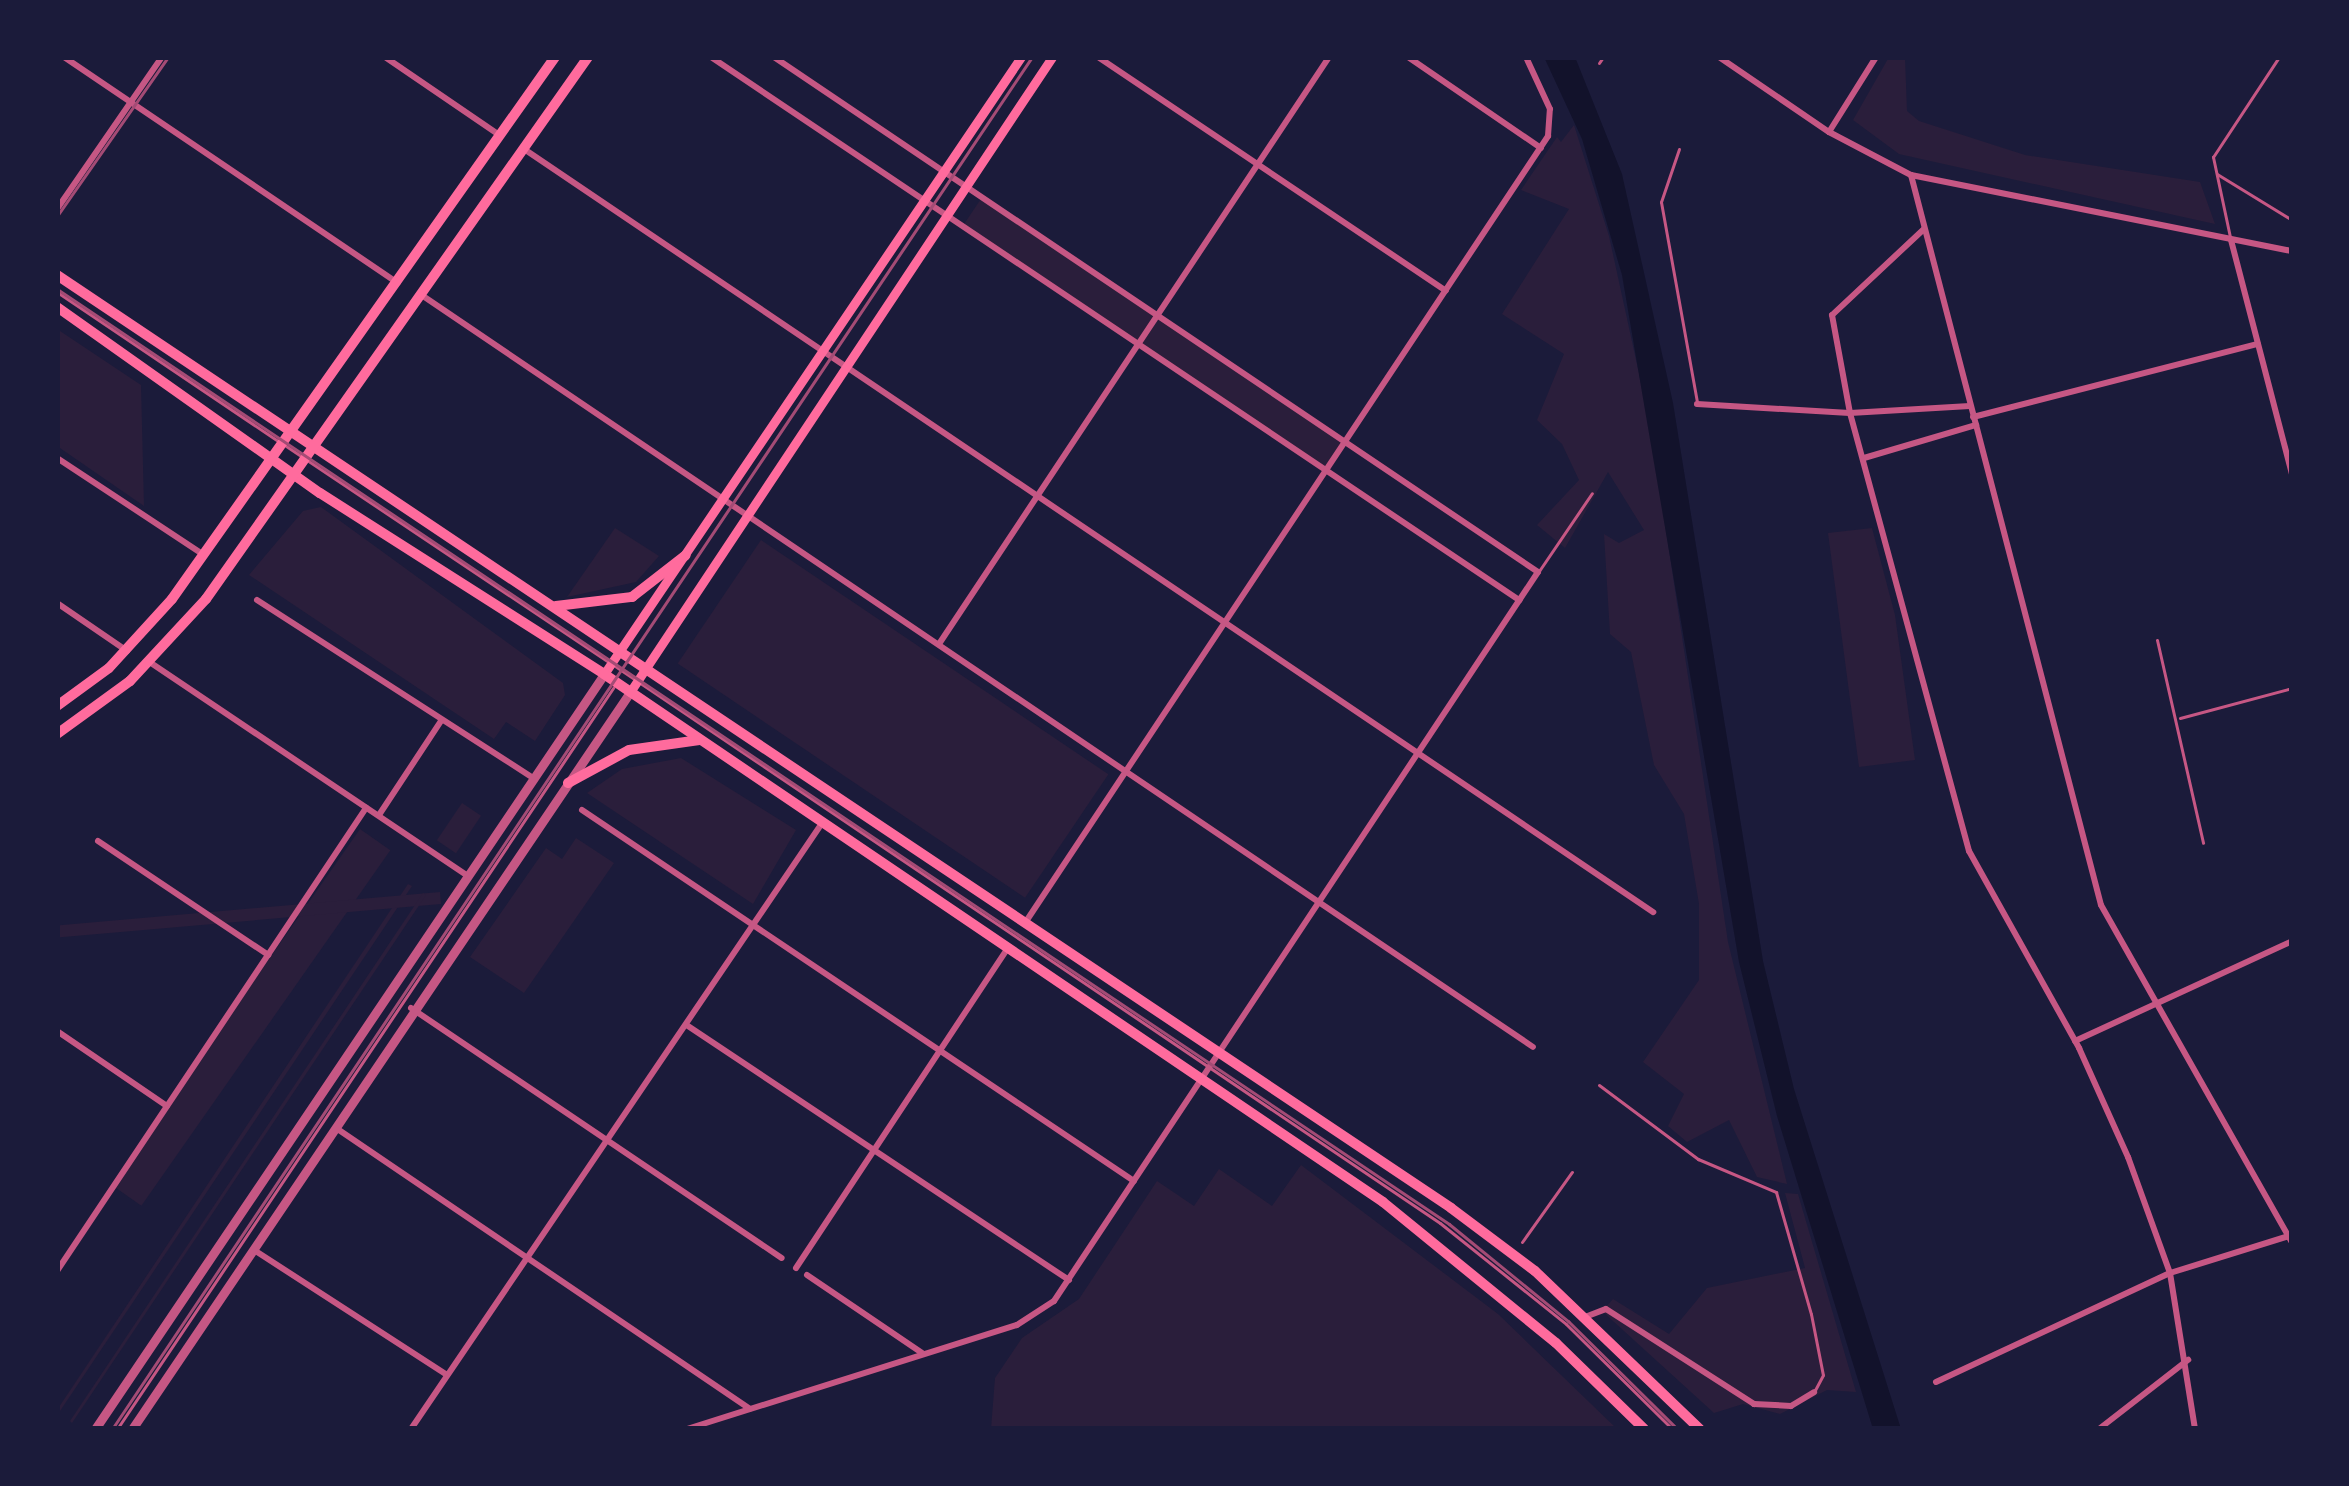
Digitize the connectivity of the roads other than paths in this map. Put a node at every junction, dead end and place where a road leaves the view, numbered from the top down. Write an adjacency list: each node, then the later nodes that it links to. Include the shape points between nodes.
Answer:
1 (64, 57): 17 (street)
2 (162, 57): 17 (street)
3 (385, 57): 19 (street)
4 (555, 57): 19 (main road)
5 (587, 57): 21 (main road)
6 (711, 57): 28 (street)
7 (774, 57): 24 (street)
8 (1021, 57): 24 (main road)
9 (1052, 57): 27 (main road)
10 (1098, 57): 23 (street)
11 (1329, 57): 23 (street)
12 (1408, 57): 20 (street)
13 (1526, 57): 20 (street, via 1550,109)
14 (1718, 57): 18 (street)
15 (1876, 57): 18 (street)
16 (2279, 57): 25 (lane, via 2212,157)
17 (131, 102): 29 (street); 36 (street)
18 (1829, 132): 26 (street)
19 (501, 136): 36 (main road)
20 (1541, 148): 37 (street)
21 (524, 149): 39 (main road); 44 (street)
22 (1679, 149): 46 (lane, via 1661,202)
23 (1257, 164): 37 (street); 41 (street)
24 (944, 170): 27 (street); 28 (main road)
25 (2216, 173): 31 (lane); 33 (lane)
26 (1911, 175): 32 (street); 33 (street)
27 (966, 185): 30 (main road); 41 (street)
28 (925, 200): 30 (street); 44 (main road)
29 (57, 209)
30 (947, 214): 42 (street); 45 (main road)
31 (2292, 220)
32 (1924, 229): 47 (street); 48 (street, via 1832,315)
33 (2231, 240): 34 (street); 43 (street)
34 (2292, 251)
35 (57, 275): 50 (main road)
36 (398, 283): 50 (main road)
37 (1445, 290): 51 (street)
38 (57, 292): 52 (lane)
39 (423, 296): 53 (main road); 63 (street)
40 (57, 307): 55 (main road)
41 (1157, 314): 42 (street); 51 (street)
42 (1138, 343): 58 (street); 62 (street)
43 (2258, 344): 49 (street); 59 (street)
44 (823, 351): 45 (street); 63 (main road)
45 (846, 366): 62 (street); 64 (main road)
46 (1697, 404): 48 (street)
47 (1970, 406): 48 (street); 49 (street)
48 (1850, 413): 56 (street)
49 (1974, 421): 56 (street); 106 (street, via 2101,905)
50 (294, 431): 52 (main road); 53 (main road)
51 (1346, 440): 58 (street); 67 (street)
52 (284, 445): 55 (main road); 57 (lane)
53 (317, 446): 57 (main road); 71 (main road)
54 (57, 458): 65 (street)
55 (274, 458): 60 (main road); 65 (main road)
56 (1864, 458): 110 (street, via 1969,850)
57 (307, 460): 60 (main road); 78 (lane)
58 (1326, 469): 69 (street); 72 (street)
59 (2292, 474)
60 (296, 475): 77 (main road); 78 (main road)
61 (1592, 493): 67 (lane)
62 (1037, 494): 72 (street); 74 (street)
63 (725, 498): 64 (street); 66 (main road)
64 (745, 519): 74 (street); 79 (main road)
65 (204, 555): 75 (main road)
66 (686, 555): 71 (main road, via 632,597 591,607); 76 (main road)
67 (1538, 572): 69 (street)
68 (257, 600): 85 (street)
69 (1519, 600): 88 (street)
70 (57, 603): 75 (street)
71 (548, 604): 76 (main road)
72 (1225, 620): 88 (street); 89 (street)
73 (2157, 640): 84 (lane)
74 (938, 645): 89 (street)
75 (128, 651): 83 (main road)
76 (620, 652): 78 (main road); 79 (main road)
77 (151, 663): 86 (main road); 92 (street)
78 (608, 669): 80 (main road); 90 (street)
79 (645, 669): 81 (main road); 101 (main road)
80 (620, 677): 81 (main road); 144 (lane)
81 (633, 686): 87 (main road); 91 (street); 114 (lane)
82 (2292, 688): 84 (lane)
83 (57, 706)
84 (2178, 718): 97 (lane)
85 (441, 721): 90 (street); 94 (street)
86 (57, 734)
87 (701, 740): 91 (main road, via 629,750); 95 (main road)
88 (1420, 750): 99 (street); 100 (street)
89 (1126, 768): 99 (street); 101 (street)
90 (533, 778): 98 (street)
91 (568, 783): 107 (street)
92 (366, 808): 94 (street); 105 (street)
93 (582, 809): 102 (street)
94 (379, 815): 98 (street)
95 (822, 823): 102 (street); 104 (main road)
96 (98, 841): 105 (street)
97 (2203, 843)
98 (470, 878): 143 (street)
99 (1320, 900): 111 (street); 112 (street)
100 (1653, 912)
101 (1025, 922): 112 (main road)
102 (752, 926): 108 (street); 113 (street)
103 (2292, 941): 106 (street)
104 (1008, 948): 113 (street); 115 (main road)
105 (268, 955): 117 (street)
106 (2155, 1006): 110 (street); 123 (street)
107 (411, 1008): 118 (street); 119 (street)
108 (688, 1026): 119 (street); 120 (street)
109 (57, 1031): 117 (street)
110 (2075, 1041): 133 (street)
111 (1533, 1047)
112 (1218, 1052): 114 (street); 127 (main road)
113 (939, 1055): 120 (street); 122 (street)
114 (1210, 1064): 115 (street); 149 (lane, via 1483,1255)
115 (1202, 1077): 122 (street); 148 (main road, via 1417,1227 1556,1343)
116 (1599, 1085): 141 (lane, via 1698,1159 1776,1192 1811,1314 1822,1375)
117 (167, 1106): 128 (street)
118 (333, 1126): 125 (street); 129 (street)
119 (608, 1140): 129 (street); 130 (street)
120 (873, 1150): 131 (street); 135 (street)
121 (1572, 1172): 124 (lane)
122 (1134, 1181): 135 (street)
123 (2290, 1239): 133 (street)
124 (1522, 1242): 127 (street)
125 (251, 1248): 139 (street); 145 (street)
126 (57, 1250): 128 (street)
127 (1514, 1254): 136 (main road)
128 (67, 1256): 132 (street)
129 (528, 1258): 139 (street); 142 (street)
130 (782, 1258)
131 (796, 1268)
132 (57, 1271)
133 (2170, 1273): 138 (street); 140 (street)
134 (807, 1275): 137 (street)
135 (1069, 1280): 137 (street, via 1017,1325)
136 (1585, 1317): 141 (street, via 1606,1309 1725,1391 1780,1408); 150 (main road)
137 (922, 1353): 142 (street)
138 (2188, 1360): 151 (street); 152 (street)
139 (448, 1375): 146 (street)
140 (1936, 1382)
141 (1814, 1392)
142 (750, 1409): 147 (street)
143 (95, 1429)
144 (117, 1429)
145 (132, 1429)
146 (411, 1429)
147 (687, 1429)
148 (1643, 1429)
149 (1672, 1429)
150 (1700, 1429)
151 (2098, 1429)
152 (2195, 1429)

